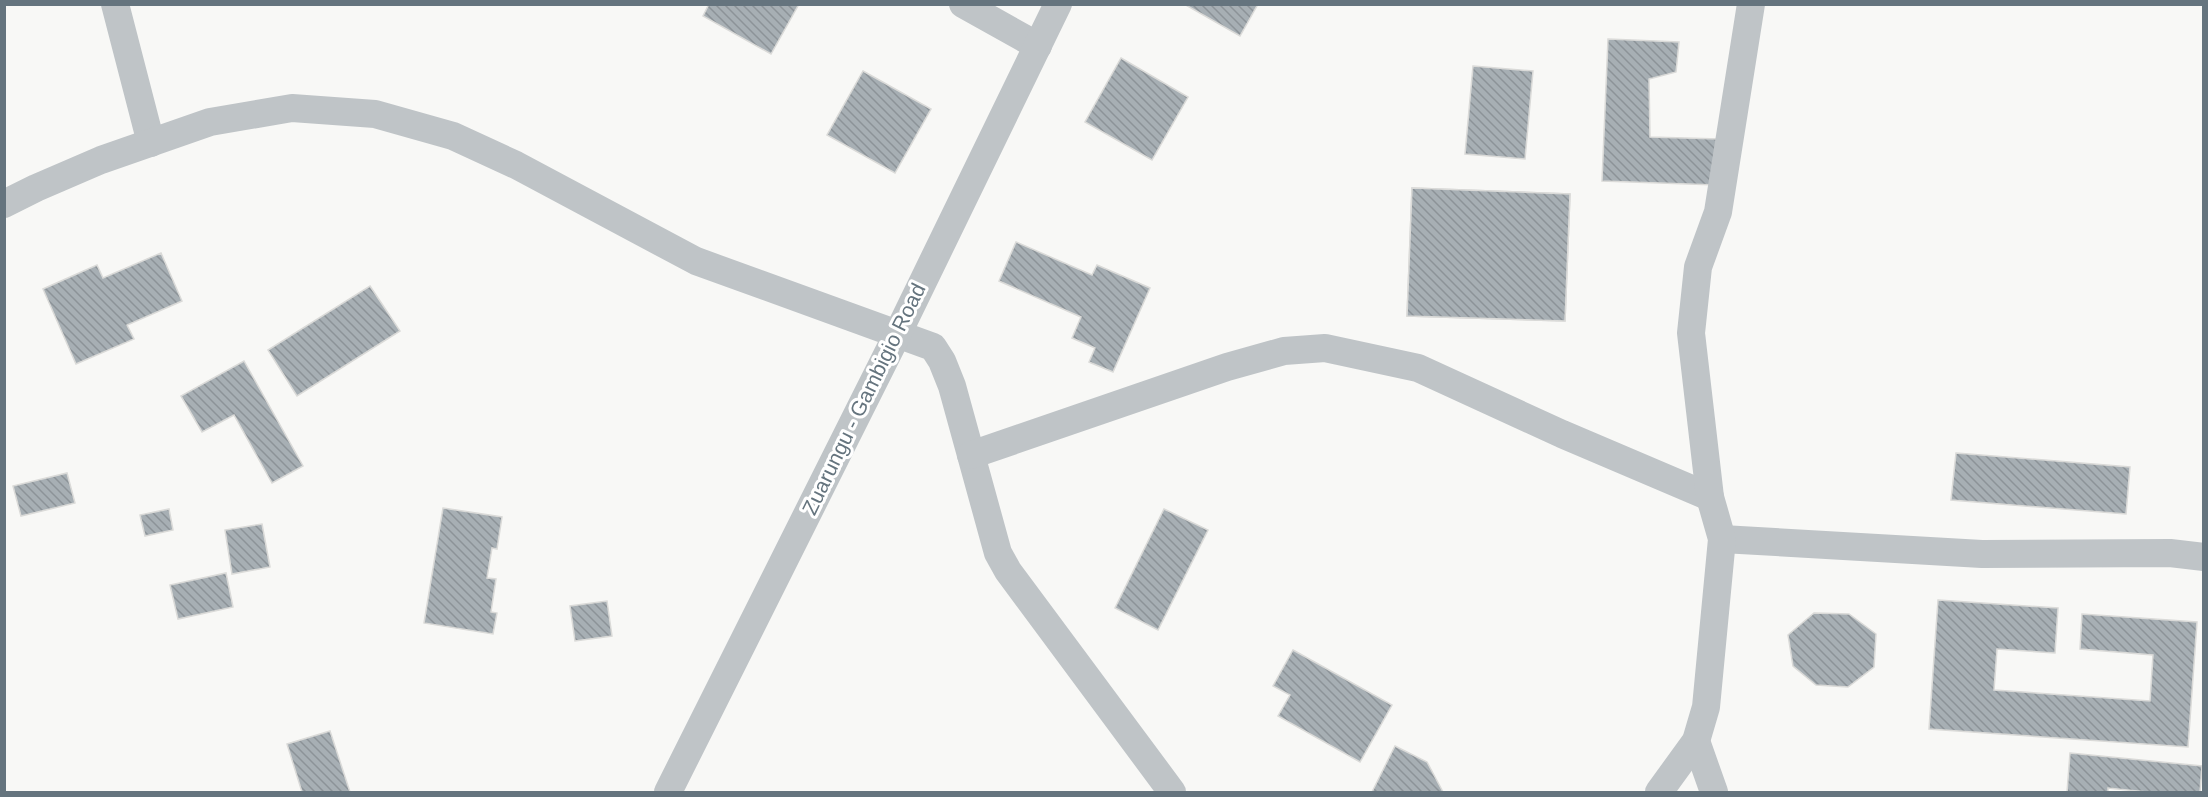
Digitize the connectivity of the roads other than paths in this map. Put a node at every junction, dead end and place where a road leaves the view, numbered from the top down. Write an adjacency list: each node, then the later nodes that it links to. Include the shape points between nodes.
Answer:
1 (115, 4): 6 (street)
2 (963, 4): 5 (street)
3 (1058, 4): 5 (street, Zuarungu - Gambigio Road)
4 (1751, 4): 10 (street, via 1718,212 1698,267 1691,333)
5 (1038, 46): 8 (street, Zuarungu - Gambigio Road)
6 (151, 142): 7 (street); 8 (street, via 210,122 292,108 375,114 464,141 696,261)
7 (4, 204)
8 (897, 335): 9 (street, via 933,347 942,361); 14 (street, Zuarungu - Gambigio Road)
9 (970, 454): 10 (street, via 1227,367 1284,351 1325,348 1418,368); 15 (street, via 998,553)
10 (1710, 497): 11 (street)
11 (1722, 539): 12 (street, via 1982,554 2170,553); 13 (street, via 1706,707)
12 (2204, 557)
13 (1696, 741): 16 (street); 17 (street)
14 (668, 792)
15 (1172, 792)
16 (1659, 792)
17 (1714, 792)

